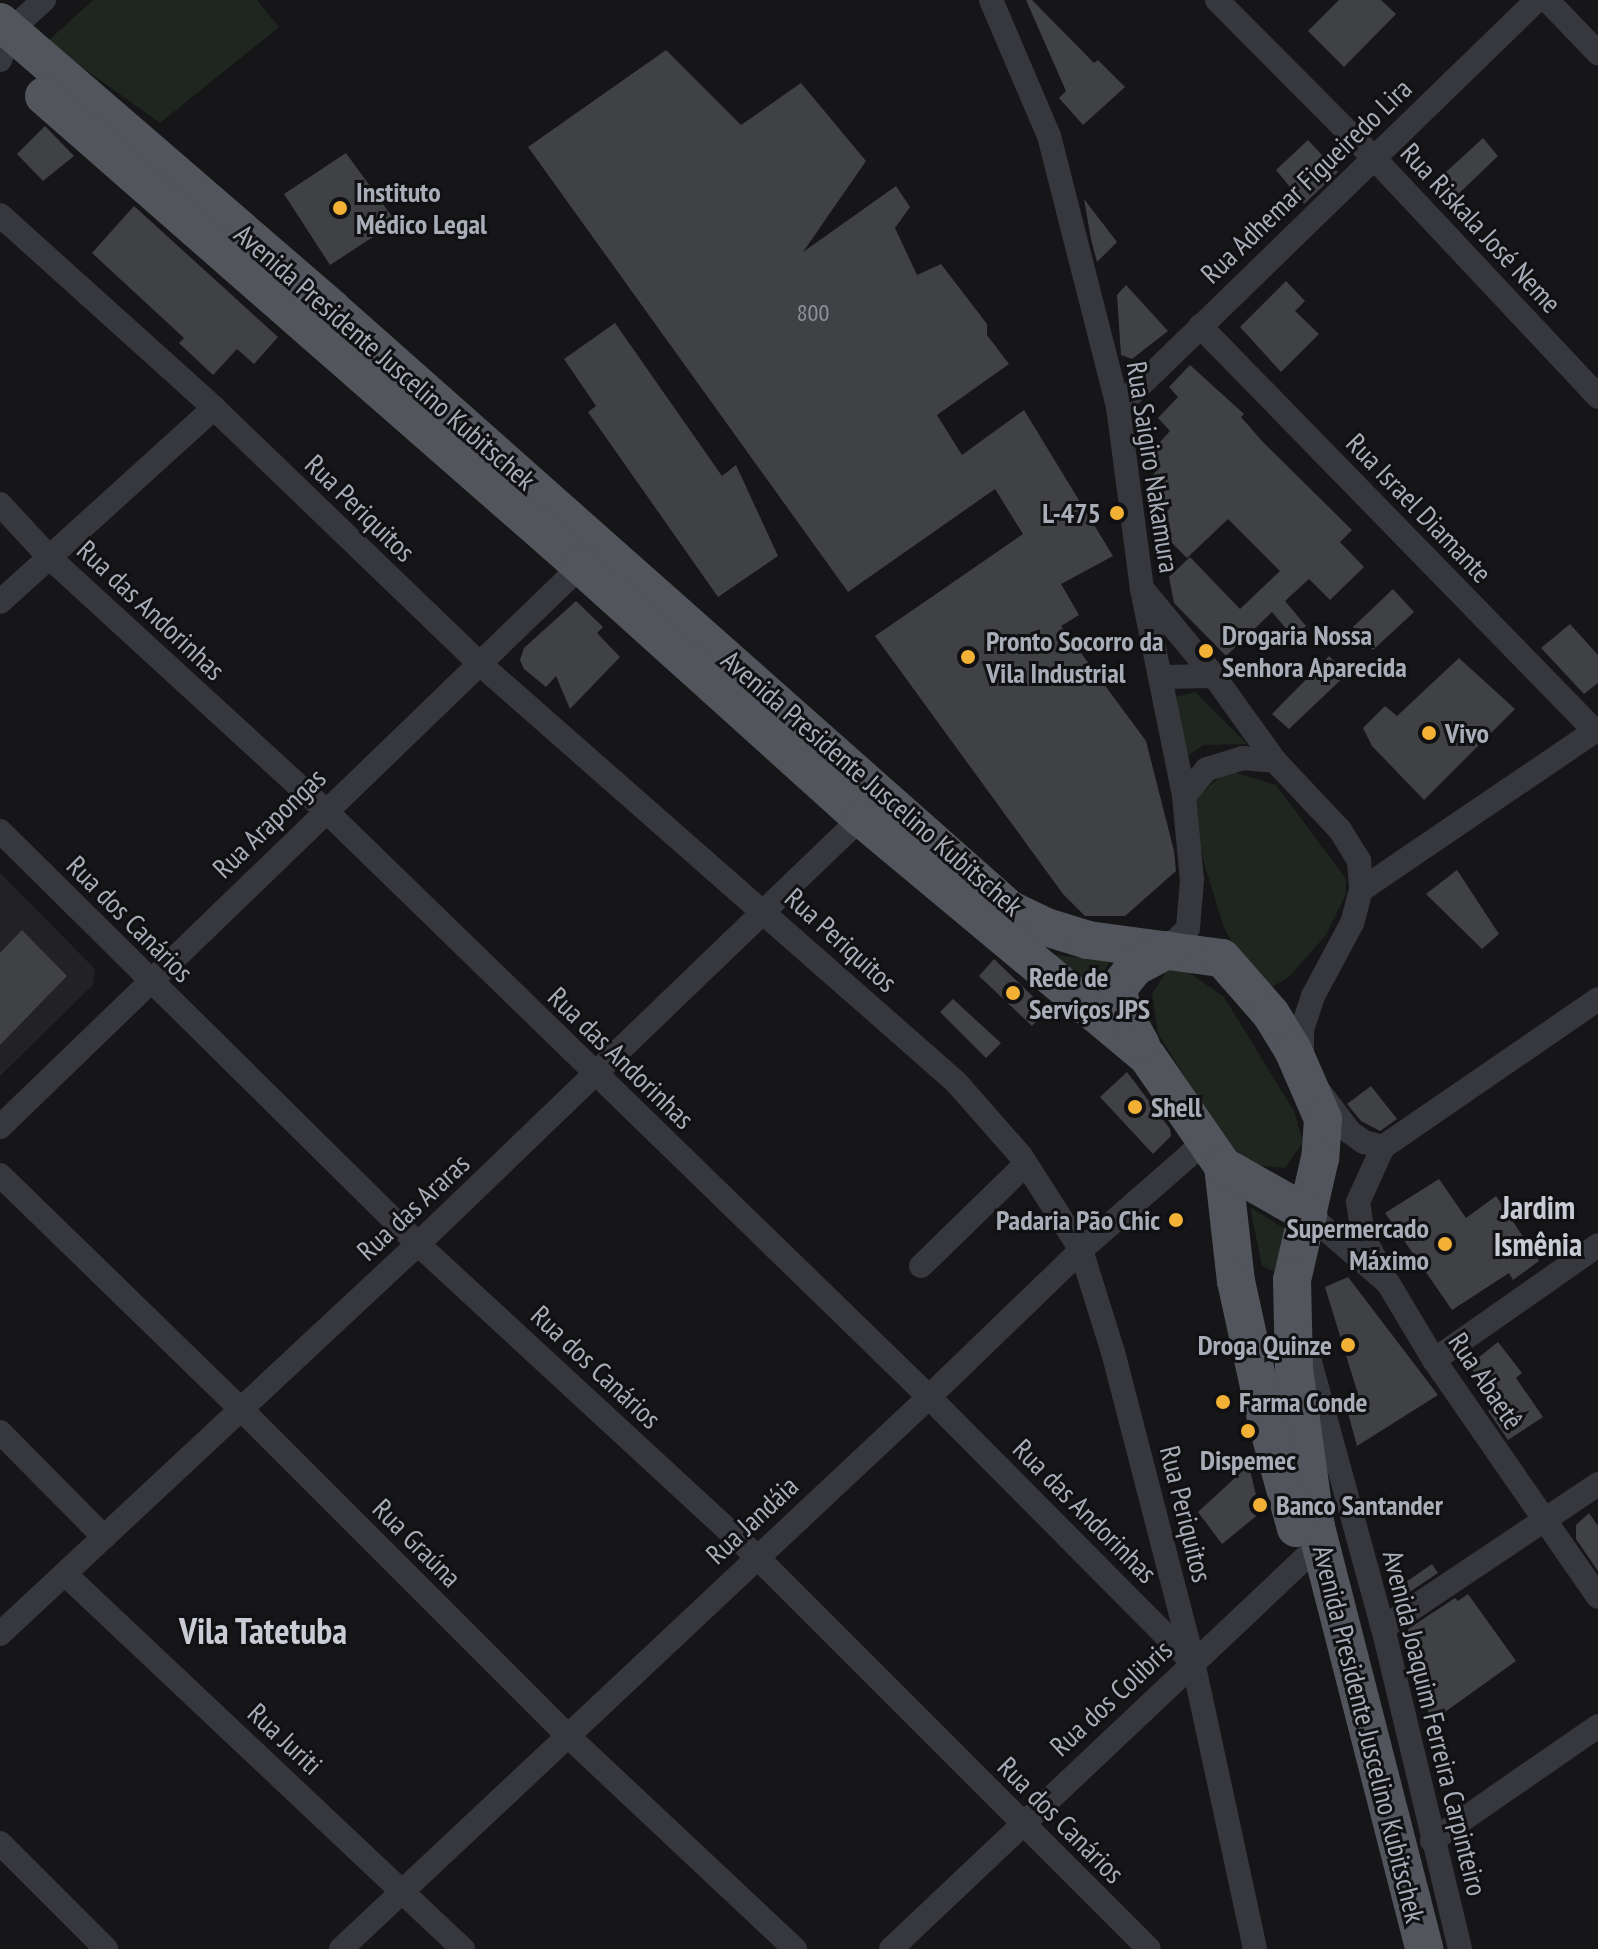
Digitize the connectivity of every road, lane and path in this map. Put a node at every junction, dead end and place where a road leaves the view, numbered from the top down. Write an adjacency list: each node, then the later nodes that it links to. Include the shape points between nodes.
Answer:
1 (44, 0): 6 (street)
2 (991, 0): 12 (street, Rua Saigiro Nakamura, via 1049,136)
3 (1217, 0): 8 (street, Rua Riskala José Neme)
4 (1537, 0): 8 (street, Rua Adhemar Figueiredo Lira)
5 (1547, 0): 7 (street)
6 (2, 46): 16 (main road, Avenida Presidente Juscelino Kubitschek); 32 (main road, Avenida Presidente Juscelino Kubitschek, via 332,309 1009,909 1088,940)
7 (1598, 53)
8 (1373, 157): 10 (street, Rua Adhemar Figueiredo Lira); 11 (street, Rua Riskala José Neme)
9 (0, 215): 13 (street, Rua Periquitos)
10 (1200, 326): 12 (street, Rua Adhemar Figueiredo Lira); 22 (street, Rua Israel Diamante)
11 (1598, 397)
12 (1118, 407): 17 (street, Rua Saigiro Nakamura)
13 (214, 408): 15 (street); 19 (street, Rua Periquitos)
14 (0, 504): 15 (street, Rua das Andorinhas)
15 (50, 558): 18 (street); 25 (street, Rua das Andorinhas)
16 (581, 566): 19 (street, Rua Arapongas); 26 (main road, Avenida Presidente Juscelino Kubitschek)
17 (1142, 589): 20 (street); 21 (street, Rua Saigiro Nakamura)
18 (0, 602)
19 (480, 664): 25 (street, Rua Arapongas); 31 (street, Rua Periquitos)
20 (1214, 676): 21 (street); 23 (street)
21 (1160, 677): 24 (street, Rua Saigiro Nakamura)
22 (1596, 730): 28 (street)
23 (1275, 761): 24 (street, via 1242,758 1207,769); 29 (street, via 1340,830)
24 (1184, 796): 32 (street, Rua Saigiro Nakamura, via 1192,880 1188,928)
25 (325, 810): 33 (street, Rua Arapongas); 37 (street, Rua das Andorinhas)
26 (861, 818): 31 (street, Rua das Araras); 35 (main road, Avenida Presidente Juscelino Kubitschek)
27 (0, 831): 33 (street, Rua dos Canários)
28 (1413, 853): 29 (street); 30 (street)
29 (1359, 860): 30 (street)
30 (1361, 890): 36 (street, via 1352,923 1305,1019)
31 (765, 912): 37 (street, Rua das Araras); 41 (street, Rua Periquitos, via 956,1082)
32 (1167, 950): 35 (main road, via 1135,967 1118,988 1122,1011); 36 (main road, Avenida Presidente Juscelino Kubitschek, via 1222,958 1271,1014)
33 (150, 981): 38 (street, Rua Arapongas); 44 (street, Rua dos Canários)
34 (1598, 999): 39 (street)
35 (1147, 1056): 40 (main road, Avenida Presidente Juscelino Kubitschek)
36 (1302, 1070): 39 (street, via 1350,1132); 43 (main road, Avenida Presidente Juscelino Kubitschek, via 1323,1119)
37 (595, 1075): 44 (street, Rua das Araras); 51 (street, Rua das Andorinhas)
38 (0, 1127)
39 (1383, 1147): 49 (street, via 1358,1202 1363,1236)
40 (1215, 1152): 43 (main road); 46 (street, Rua Jandáia); 58 (main road, Avenida Presidente Juscelino Kubitschek, via 1267,1423)
41 (1026, 1164): 46 (street, Rua Periquitos); 47 (street)
42 (0, 1175): 52 (street, Rua Graúna)
43 (1308, 1214): 48 (main road, Avenida Presidente Juscelino Kubitschek); 49 (street, Rua Abaetê)
44 (418, 1244): 52 (street, Rua das Araras); 57 (street, Rua dos Canários)
45 (1598, 1245): 50 (street)
46 (1081, 1250): 51 (street, Rua Jandáia); 63 (street, Rua Periquitos, via 1113,1352)
47 (921, 1266)
48 (1292, 1280): 61 (street, Avenida Joaquim Ferreira Carpinteiro); 78 (main road, Avenida Presidente Juscelino Kubitschek, via 1294,1369 1316,1527)
49 (1388, 1283): 50 (street, Rua Abaetê)
50 (1434, 1360): 55 (street, Rua Abaetê)
51 (929, 1397): 57 (street, Rua Jandáia); 63 (street, Rua das Andorinhas)
52 (241, 1409): 56 (street, Rua das Araras); 65 (street, Rua Graúna)
53 (0, 1432): 56 (street)
54 (1598, 1484): 55 (street)
55 (1545, 1520): 60 (street, Rua Abaetê); 61 (street)
56 (104, 1537): 59 (street, Rua das Araras)
57 (757, 1557): 65 (street, Rua Jandáia); 66 (street, Rua dos Canários)
58 (1305, 1558): 63 (street, Rua dos Colibris); 77 (main road, Avenida Presidente Juscelino Kubitschek)
59 (65, 1574): 62 (street, Rua das Araras); 69 (street, Rua Juriti)
60 (1598, 1597)
61 (1383, 1628): 67 (street, Avenida Joaquim Ferreira Carpinteiro)
62 (0, 1634)
63 (1193, 1662): 66 (street, Rua dos Colibris); 76 (street, Rua Periquitos)
64 (1598, 1726): 67 (street)
65 (567, 1735): 69 (street, Rua Jandáia); 73 (street, Rua Graúna)
66 (1021, 1825): 74 (street, Rua dos Colibris); 75 (street, Rua dos Canários)
67 (1432, 1841): 79 (street, Avenida Joaquim Ferreira Carpinteiro)
68 (0, 1843): 70 (street)
69 (403, 1891): 71 (street, Rua Jandáia); 72 (street, Rua Juriti)
70 (106, 1949)
71 (341, 1949)
72 (463, 1949)
73 (795, 1949)
74 (891, 1949)
75 (1149, 1949)
76 (1255, 1949)
77 (1400, 1949)
78 (1424, 1949)
79 (1460, 1949)

